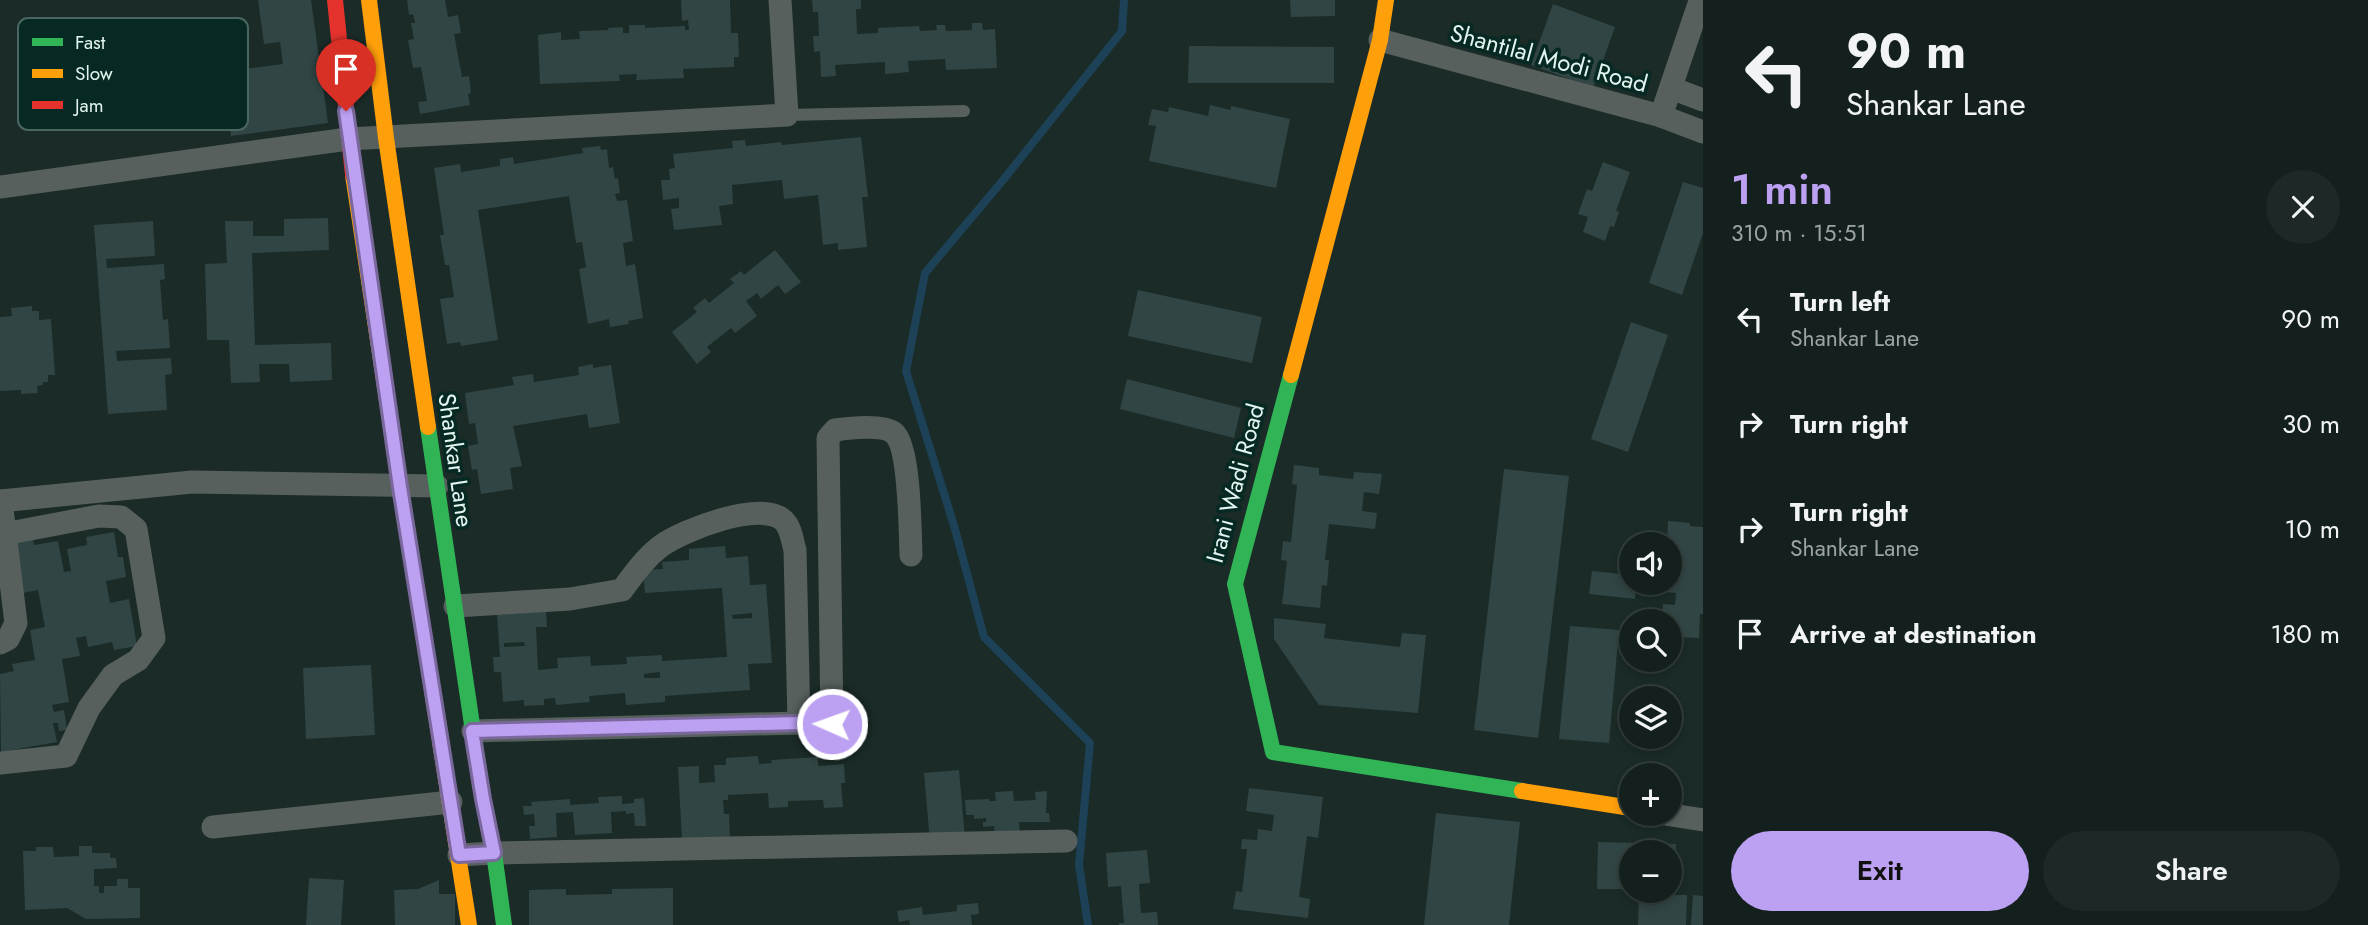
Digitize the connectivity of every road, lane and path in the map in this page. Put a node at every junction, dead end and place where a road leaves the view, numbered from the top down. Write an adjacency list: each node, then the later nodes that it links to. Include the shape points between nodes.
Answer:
1 (335, 0): 14 (street)
2 (369, 0): 13 (street, Shankar Lane)
3 (780, 0): 10 (street)
4 (1386, 0): 6 (street, Irani Wadi Road)
5 (1703, 1): 7 (street)
6 (1380, 40): 11 (street, Shantilal Modi Road); 27 (street, Irani Wadi Road, via 1235,584 1273,752)
7 (1671, 88): 8 (street); 11 (street)
8 (1703, 100)
9 (964, 111): 10 (lane)
10 (787, 115): 13 (street)
11 (1661, 116): 12 (street, Shantilal Modi Road)
12 (1703, 132)
13 (386, 138): 14 (street); 16 (street, Shankar Lane)
14 (348, 139): 15 (street); 17 (street)
15 (0, 187)
16 (437, 486): 17 (street); 21 (street, Shankar Lane)
17 (400, 487): 18 (street, via 192,482); 26 (street)
18 (0, 501): 19 (street)
19 (4, 534): 22 (street, via 16,623 8,639); 25 (street, via 99,516 121,517 136,529 154,638 138,660 113,675 89,708 66,756)
20 (911, 555): 23 (street, via 905,460 896,434 885,428 835,430 828,438 834,719 832,724)
21 (454, 606): 23 (street, via 622,590 662,545 743,513 767,513 783,520 795,550); 24 (street, Shankar Lane)
22 (0, 643)
23 (799, 723): 24 (street)
24 (472, 731): 32 (street, Shankar Lane)
25 (0, 763)
26 (451, 802): 30 (street); 33 (street)
27 (1619, 806)
28 (1682, 817): 29 (street)
29 (1703, 820)
30 (213, 827)
31 (1066, 841): 32 (street)
32 (494, 853): 33 (street); 35 (street, Shankar Lane)
33 (459, 855): 34 (street)
34 (469, 925)
35 (503, 925)

